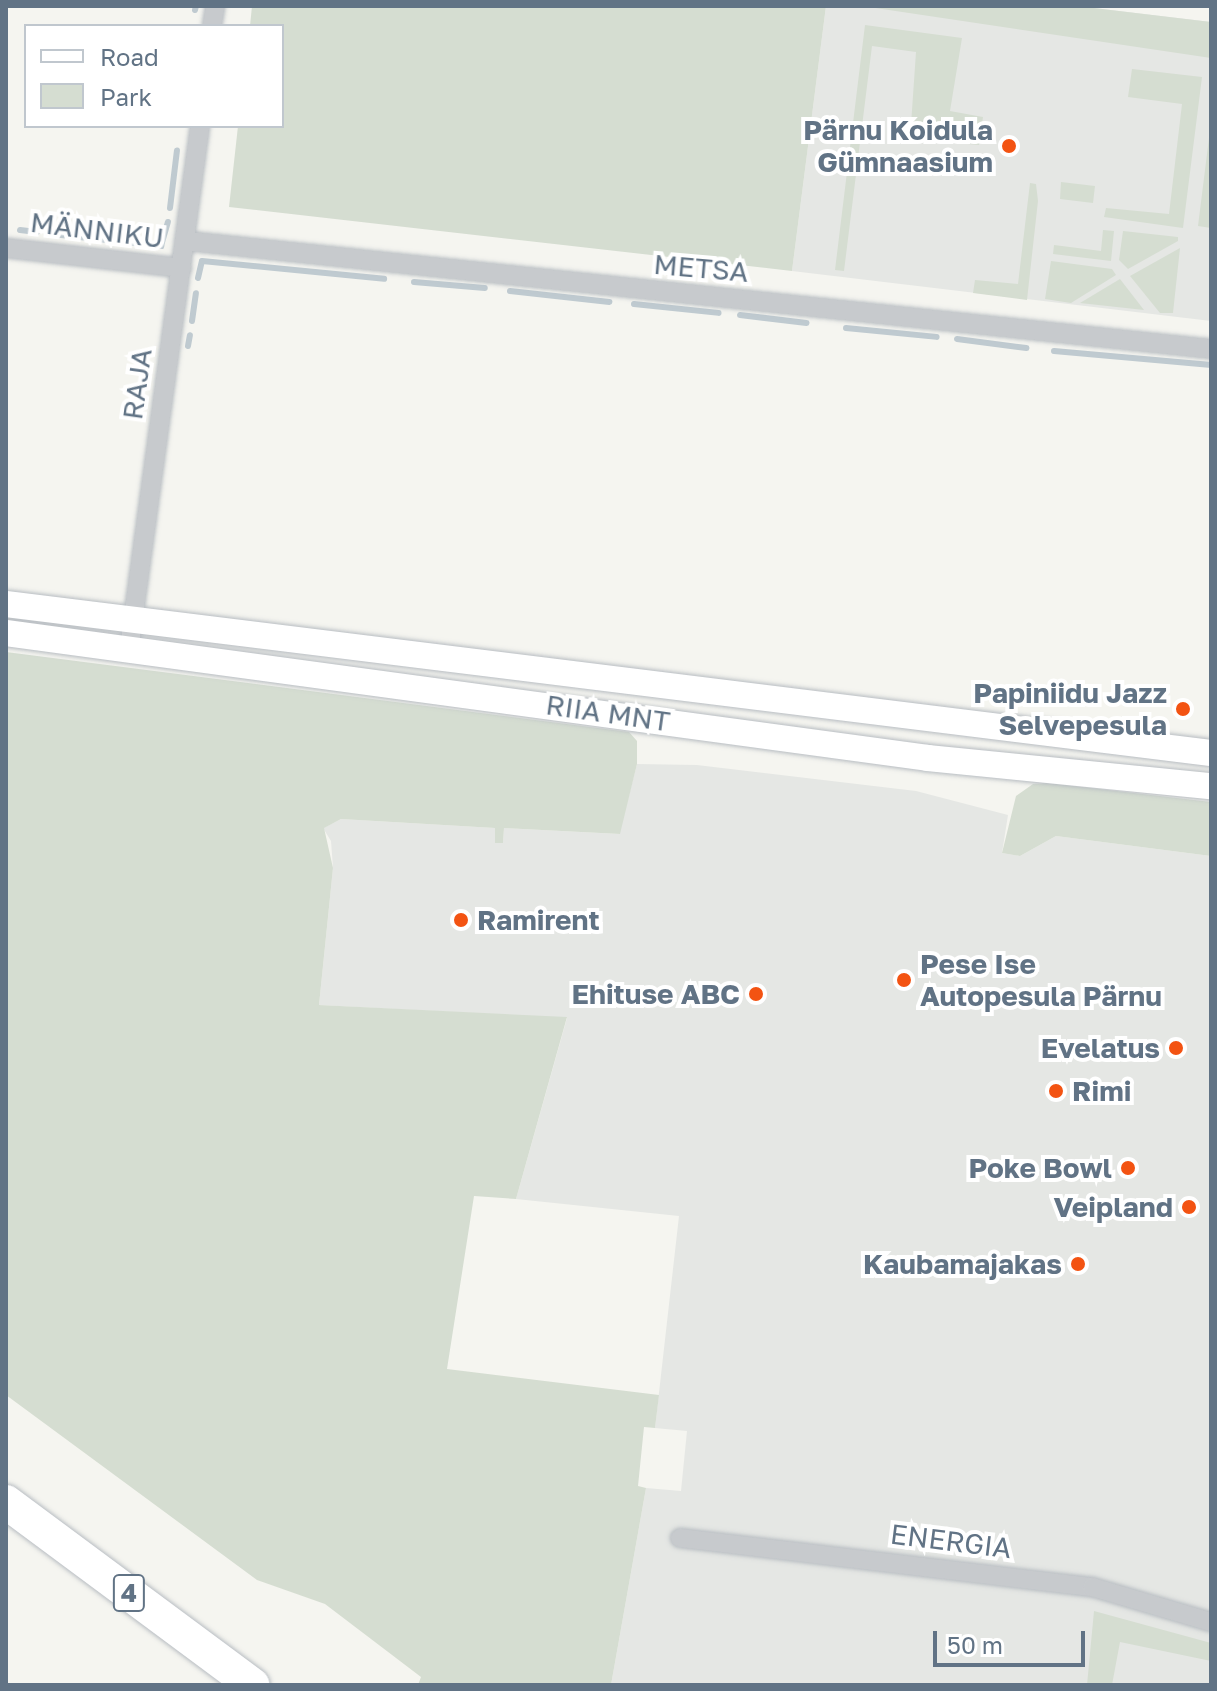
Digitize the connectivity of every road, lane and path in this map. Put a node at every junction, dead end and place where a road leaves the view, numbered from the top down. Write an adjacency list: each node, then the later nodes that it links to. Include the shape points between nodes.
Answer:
1 (200, 128): 2 (street, RAJA)
2 (187, 241): 4 (street, RAJA); 5 (street, METSA)
3 (6, 248): 4 (street, MÄNNIKU)
4 (182, 268): 7 (street, RAJA)
5 (1211, 349)
6 (6, 604): 7 (main road, RIIA MNT)
7 (132, 620): 9 (street, RAJA); 10 (main road, RIIA MNT)
8 (6, 633): 9 (main road, RIIA MNT)
9 (129, 649): 11 (main road, RIIA MNT, via 928,758)
10 (1211, 753)
11 (1211, 786)
12 (6, 1502): 15 (highway, 4)
13 (680, 1538): 14 (street, ENERGIA, via 1092,1587)
14 (1211, 1622)
15 (252, 1685)

